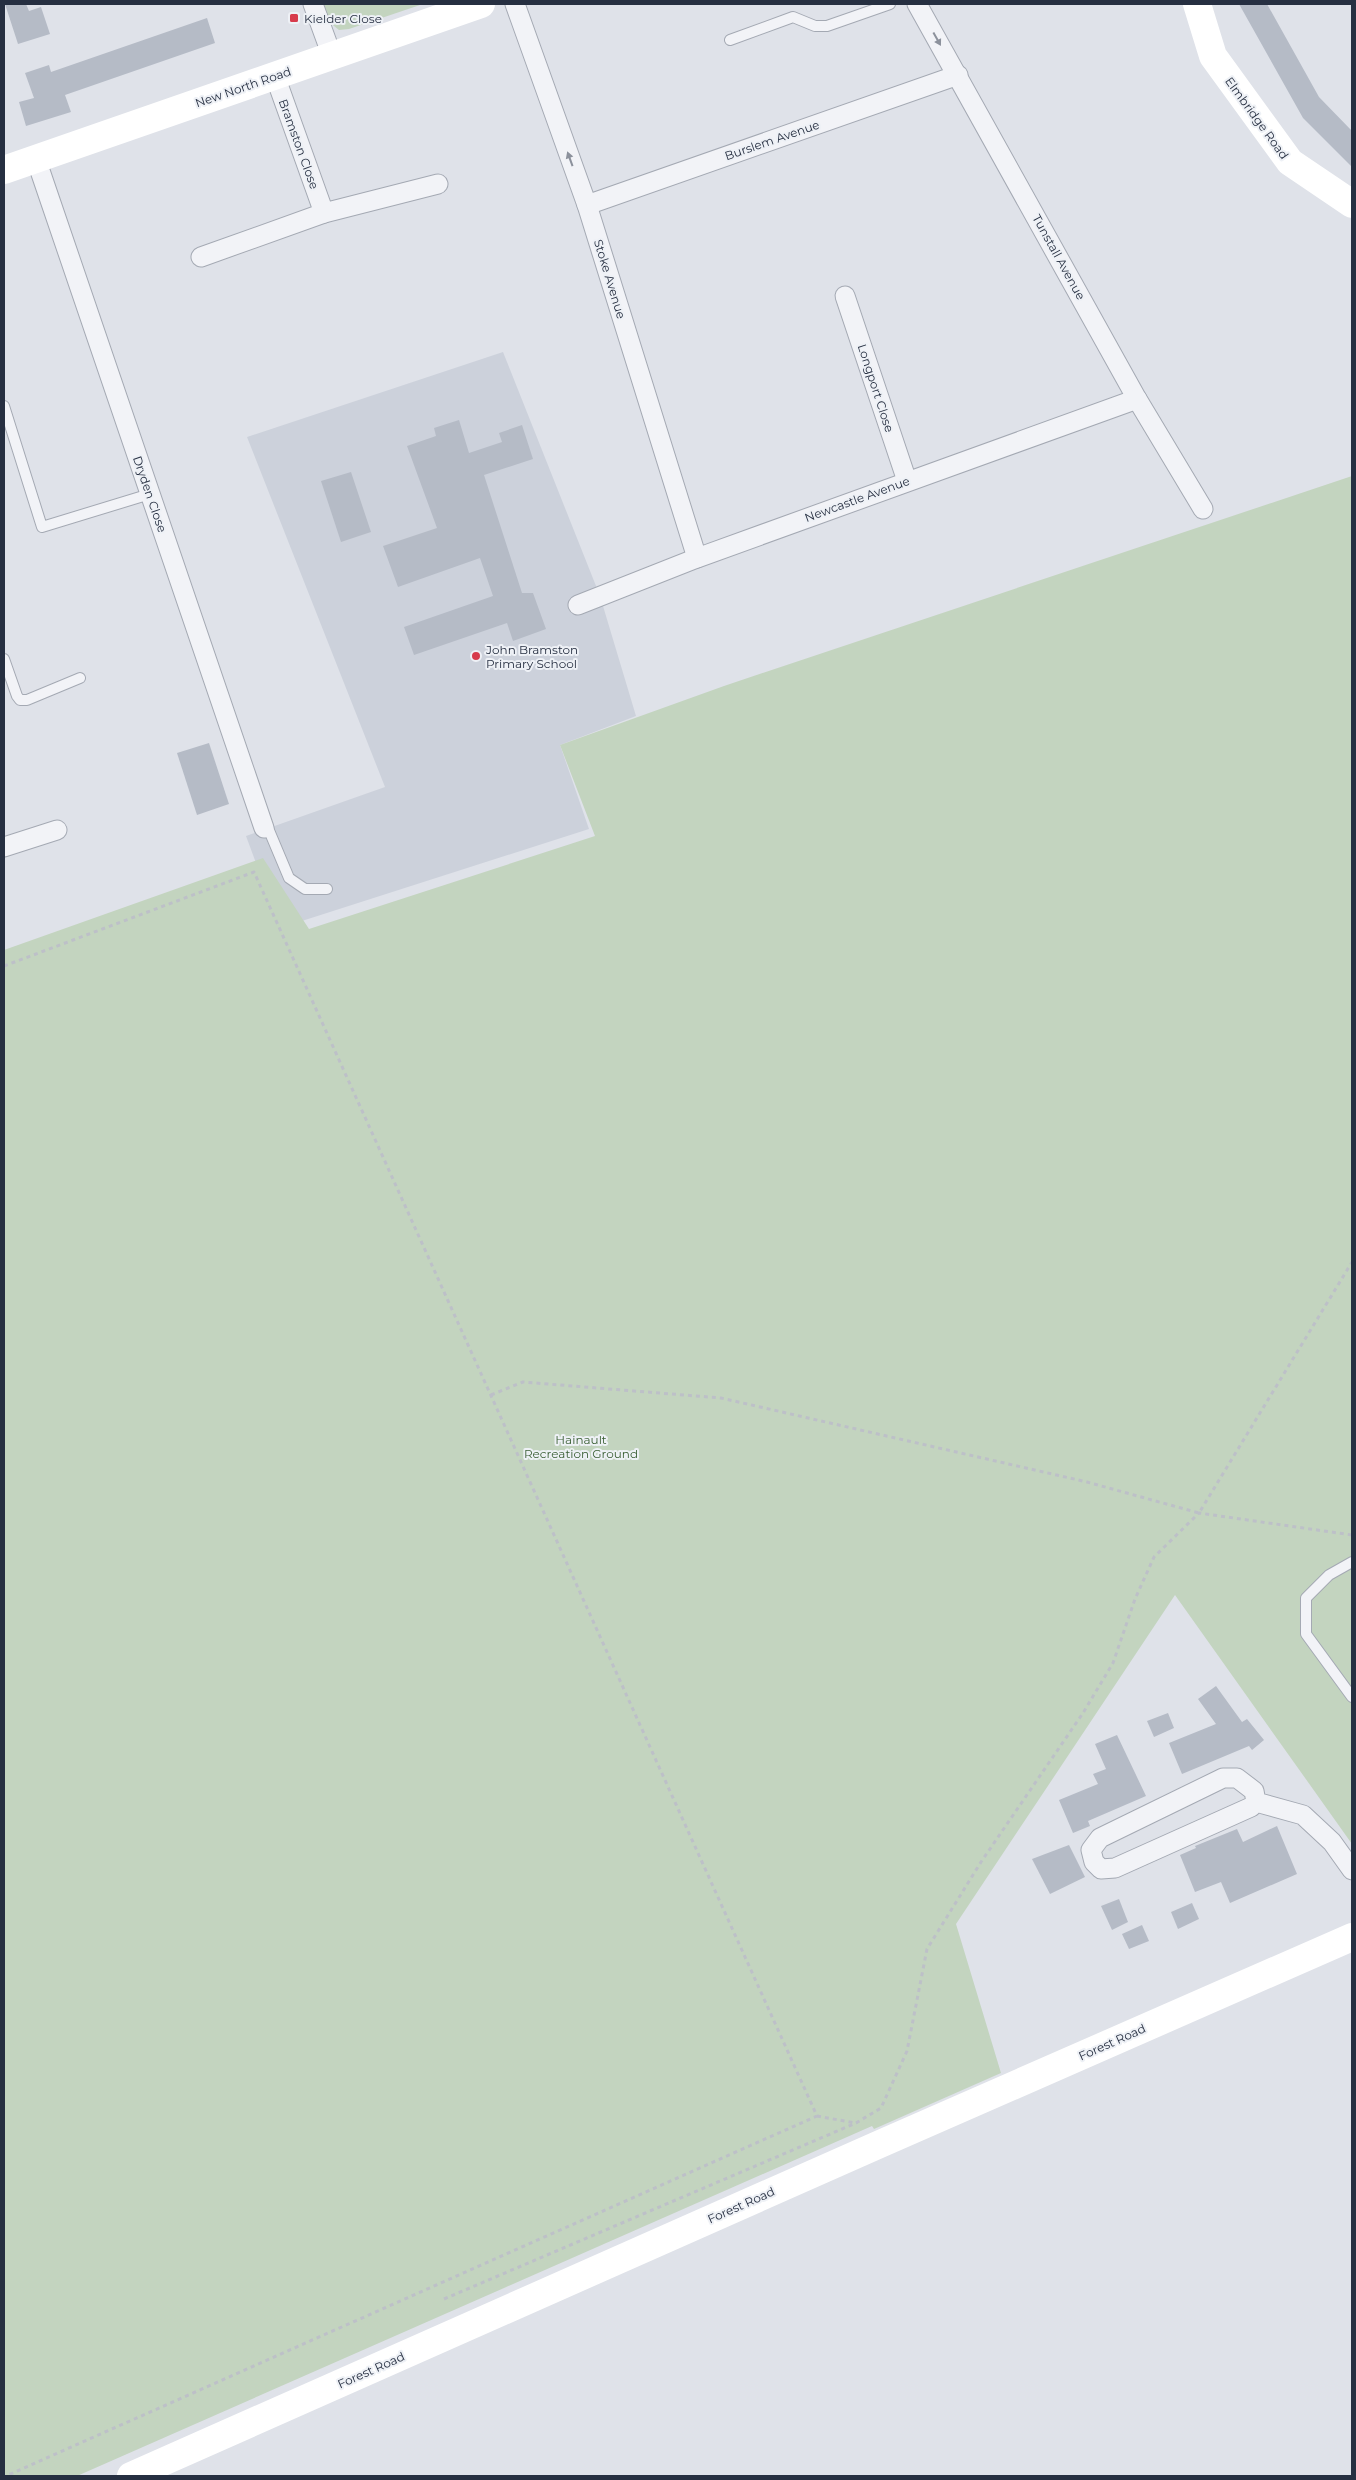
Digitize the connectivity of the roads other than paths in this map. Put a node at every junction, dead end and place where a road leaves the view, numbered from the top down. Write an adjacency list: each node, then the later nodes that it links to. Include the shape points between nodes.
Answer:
1 (313, 4): 8 (street)
2 (481, 4): 8 (street, New North Road)
3 (515, 4): 15 (street, Stoke Avenue, one-way to 3)
4 (890, 4): 7 (lane, via 827,26 815,26 793,17)
5 (917, 4): 9 (street, Tunstall Avenue, one-way to 9)
6 (1197, 4): 14 (street, Elmbridge Road, via 1212,56 1290,162)
7 (730, 40)
8 (332, 56): 10 (street, New North Road)
9 (958, 75): 15 (street, Burslem Avenue); 19 (street, Tunstall Avenue)
10 (275, 76): 11 (street, New North Road); 16 (street, Bramston Close)
11 (36, 159): 12 (street, New North Road); 22 (street, Dryden Close)
12 (4, 170)
13 (438, 184): 16 (street)
14 (1352, 204)
15 (587, 205): 24 (street, Stoke Avenue)
16 (324, 213): 17 (street)
17 (201, 257)
18 (845, 296): 21 (street, Longport Close)
19 (1137, 399): 21 (street, Newcastle Avenue); 23 (street, Tunstall Avenue)
20 (4, 406): 22 (lane, via 42,527)
21 (907, 481): 24 (street, Newcastle Avenue)
22 (150, 494): 28 (street, Dryden Close)
23 (1203, 509)
24 (697, 558): 25 (street, Newcastle Avenue)
25 (578, 605)
26 (4, 659): 27 (lane, via 20,700)
27 (80, 678)
28 (264, 828): 31 (lane, via 268,828 290,878 305,889)
29 (57, 830): 30 (street)
30 (4, 847)
31 (327, 889)
32 (1352, 1562): 33 (lane, via 1329,1575 1306,1598 1306,1634)
33 (1352, 1697)
34 (1256, 1802): 34 (street, via 1115,1868 1101,1869 1094,1862 1091,1850 1100,1838 1223,1778 1237,1778 1254,1791); 35 (street, via 1303,1816 1332,1842)
35 (1352, 1870)
36 (1352, 1937): 37 (street, Forest Road)
37 (132, 2476)

